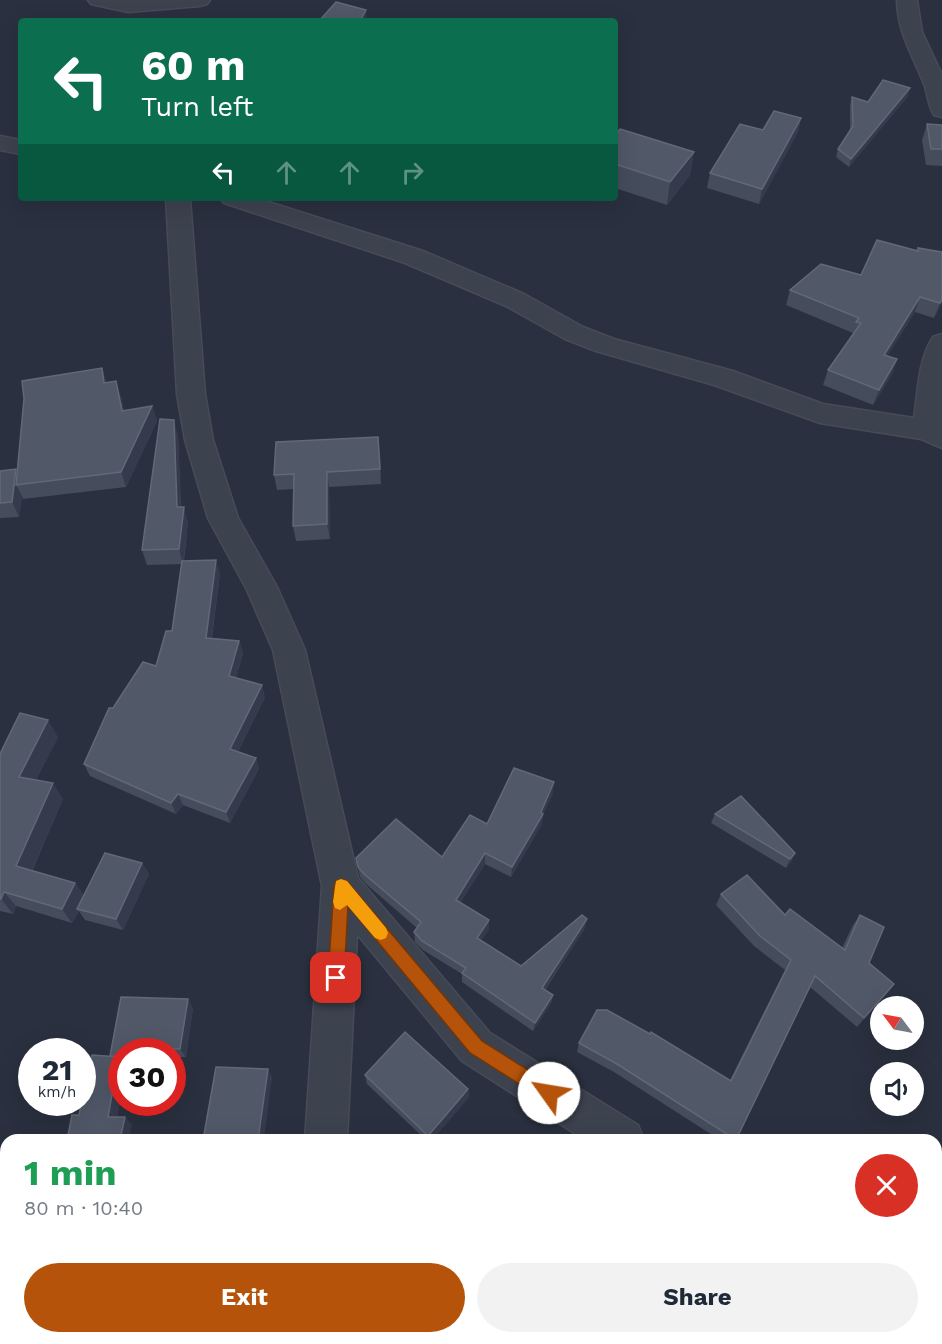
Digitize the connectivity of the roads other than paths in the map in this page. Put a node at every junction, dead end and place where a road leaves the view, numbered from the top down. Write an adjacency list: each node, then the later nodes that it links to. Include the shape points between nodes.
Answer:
1 (98, 0): 2 (street, via 128,6)
2 (200, 0)
3 (907, 0): 4 (street, via 906,13 914,41 935,82)
4 (942, 110)
5 (0, 143): 6 (street)
6 (18, 146)
7 (178, 201): 11 (street, via 191,394 199,440 223,518 261,587 289,650)
8 (241, 201): 10 (street, via 414,257 605,345 723,378 819,412)
9 (942, 343): 10 (street, via 934,372)
10 (935, 434)
11 (341, 886): 12 (street); 13 (street, via 476,1047)
12 (326, 1134)
13 (614, 1134)

